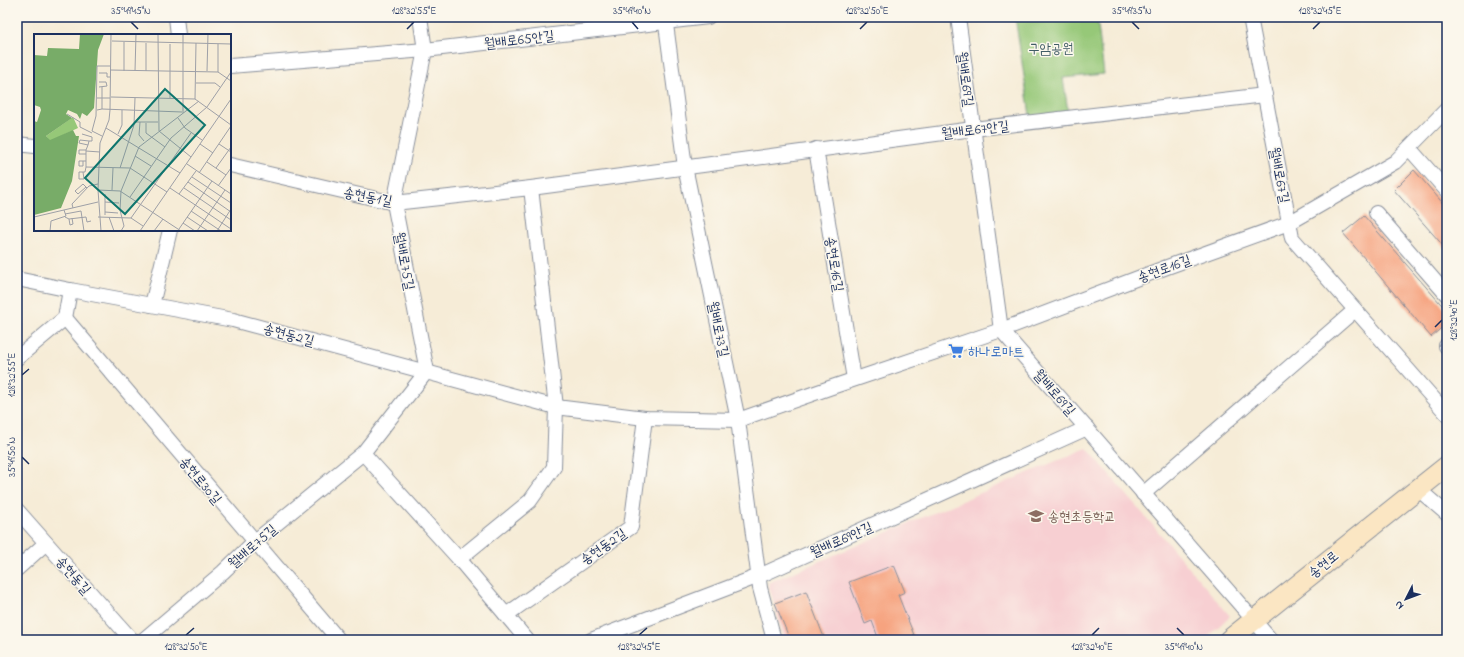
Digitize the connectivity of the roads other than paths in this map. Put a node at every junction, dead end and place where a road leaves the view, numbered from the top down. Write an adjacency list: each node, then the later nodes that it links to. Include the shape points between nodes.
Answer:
1 (176, 17): 7 (street)
2 (420, 17): 8 (street, 월배로75길)
3 (708, 17): 6 (street, 월배로65안길)
4 (958, 17): 12 (street, 월배로69길)
5 (1250, 17): 10 (street, 월배로67길)
6 (666, 20): 8 (street, 월배로65안길); 18 (street, 월배로73길)
7 (178, 34)
8 (425, 50): 9 (street); 21 (street, 월배로75길)
9 (231, 66)
10 (1265, 95): 12 (street, 월배로67안길); 23 (street, 월배로67길)
11 (1447, 109): 15 (street, 송현로16길)
12 (973, 129): 16 (street, 월배로67안길); 31 (street, 월배로69길)
13 (17, 144): 14 (street)
14 (34, 146)
15 (1409, 148): 20 (street); 23 (street, 송현로16길, via 1395,162)
16 (816, 149): 18 (street, 월배로67안길); 34 (street, 송현로16길)
17 (231, 165): 21 (street, 송현동1길)
18 (685, 167): 19 (street, 송현동1길); 38 (street, 월배로73길)
19 (532, 188): 21 (street, 송현동1길); 35 (street)
20 (1447, 191)
21 (394, 203): 33 (street, 월배로75길)
22 (1376, 213): 27 (street)
23 (1289, 223): 29 (street, 월배로67길, via 1292,238); 31 (street, 송현로16길)
24 (170, 231): 28 (street)
25 (17, 279): 26 (street, 송현동2길)
26 (70, 290): 28 (street, 송현동2길); 30 (street)
27 (1447, 295)
28 (152, 305): 33 (street, 송현동2길, via 233,320)
29 (1355, 310): 36 (street, 월배로67길); 43 (street)
30 (65, 318): 32 (street); 46 (street, 송현로30길)
31 (1001, 330): 34 (street, 송현로16길); 39 (street, 월배로69길)
32 (17, 358)
33 (427, 371): 35 (street, 송현동2길); 40 (street, 월배로75길)
34 (854, 379): 38 (street, 송현로16길)
35 (556, 407): 37 (street, 송현동2길); 48 (street, via 554,467 530,501)
36 (1447, 414)
37 (645, 418): 38 (street, 송현동2길); 51 (street, 송현동2길, via 631,527)
38 (738, 420): 50 (street, 월배로73길)
39 (1087, 428): 43 (street, 월배로69길); 50 (street, 월배로69안길)
40 (363, 453): 46 (street, 월배로75길); 48 (street)
41 (1447, 466): 42 (main road, 송현로)
42 (1418, 489): 45 (street); 52 (main road, 송현로)
43 (1143, 494): 52 (street, 월배로69길)
44 (17, 510): 47 (street, 송현동길)
45 (1447, 514)
46 (254, 542): 54 (street, 월배로75길); 55 (street, 송현로30길)
47 (46, 543): 49 (street); 53 (street, 송현동길)
48 (459, 559): 51 (street)
49 (17, 569)
50 (758, 576): 57 (street, 월배로69안길); 58 (street, 월배로73길)
51 (506, 615): 56 (street)
52 (1253, 620): 59 (main road, 송현로); 60 (street, 월배로69길)
53 (132, 640)
54 (143, 640)
55 (339, 640)
56 (527, 640)
57 (591, 640)
58 (774, 640)
59 (1229, 640)
60 (1271, 640)

